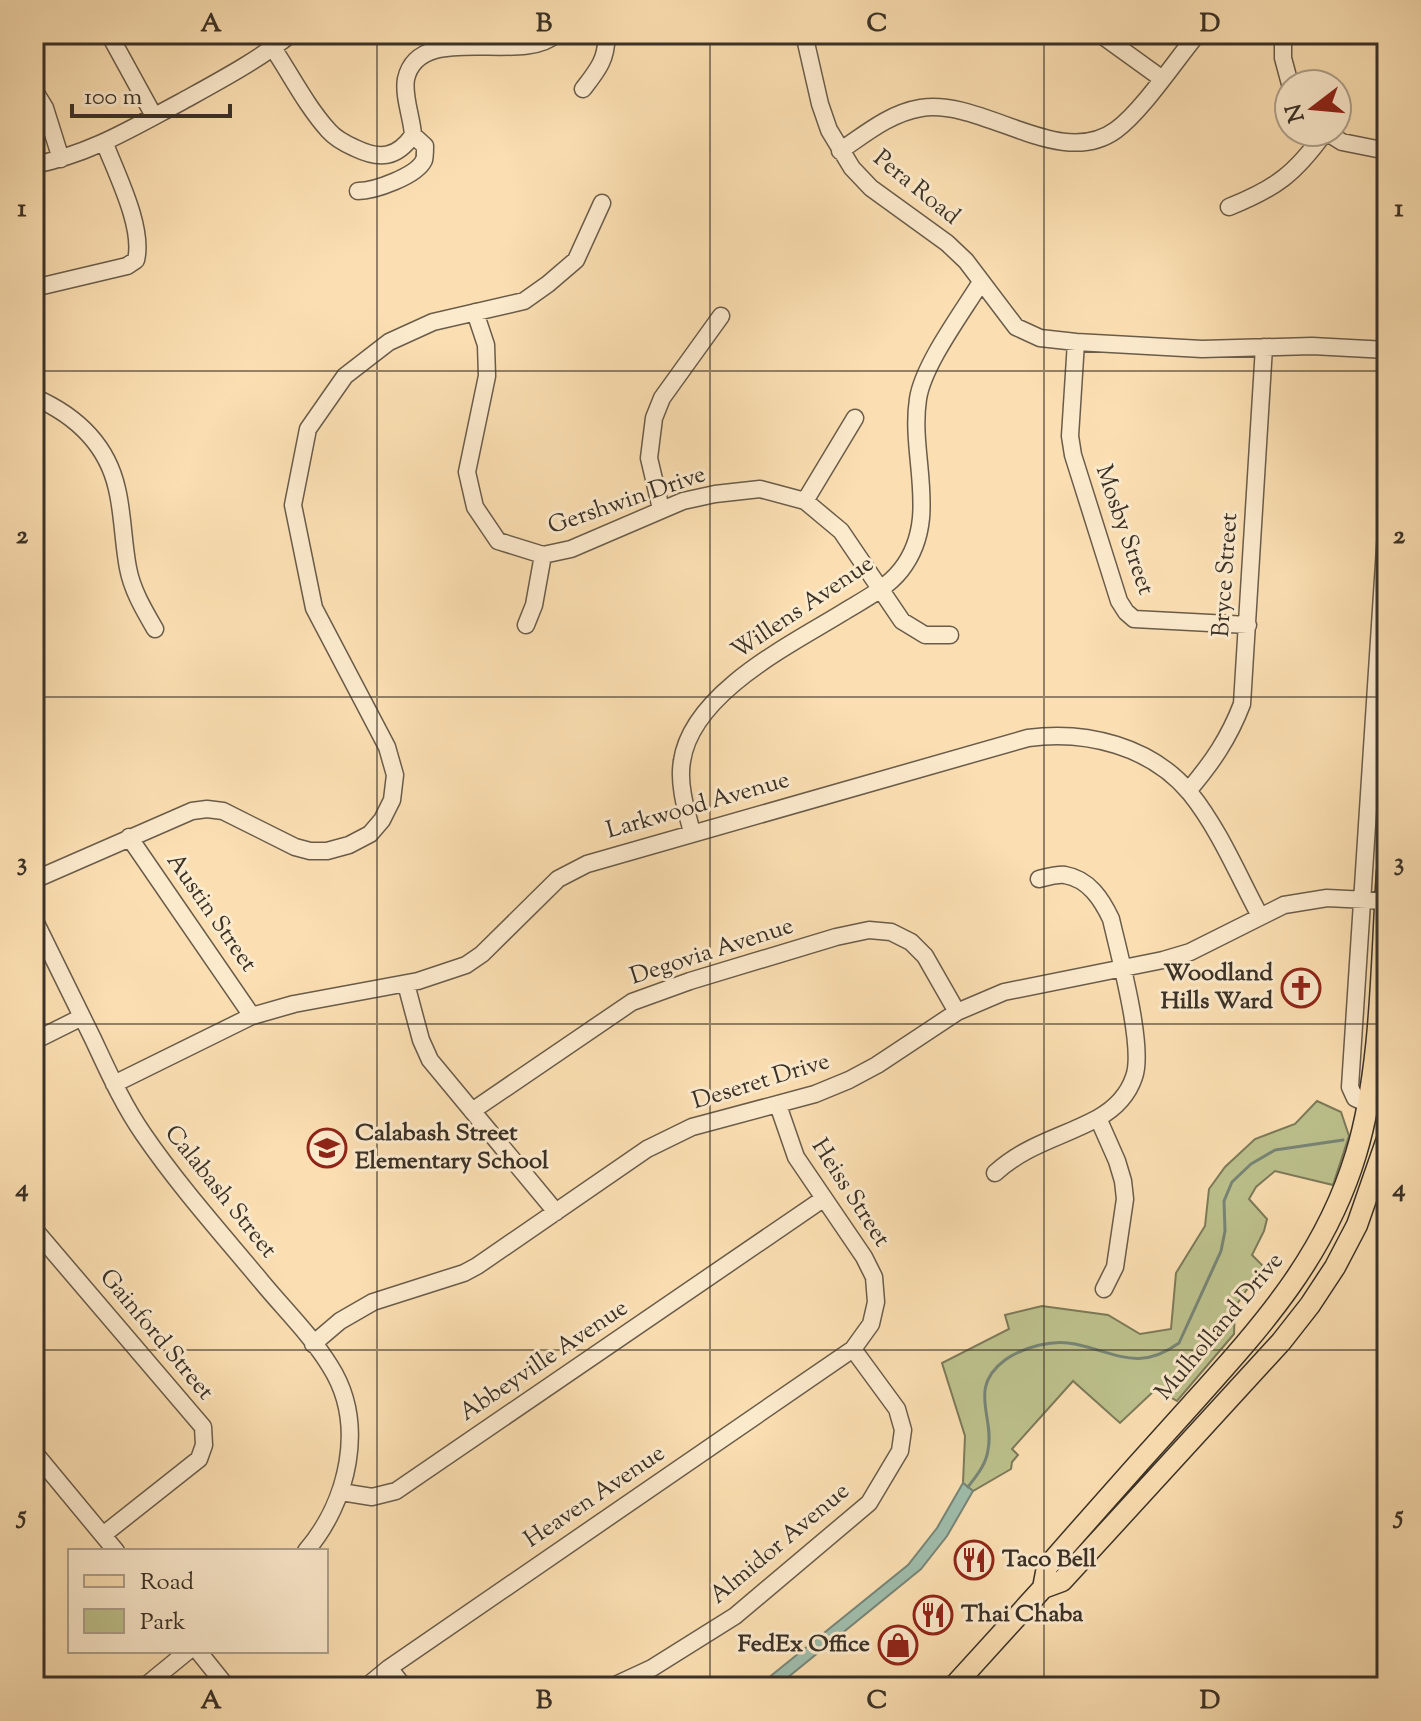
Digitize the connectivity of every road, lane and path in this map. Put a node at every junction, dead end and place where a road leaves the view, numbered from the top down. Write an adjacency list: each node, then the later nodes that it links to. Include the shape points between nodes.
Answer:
1 (109, 34): 14 (street)
2 (291, 34): 9 (street)
3 (556, 34): 15 (street, via 541,44 453,48 420,57 406,80)
4 (606, 34): 12 (street, via 606,53)
5 (804, 34): 19 (street, Pera Road, via 820,104)
6 (1100, 34): 11 (street)
7 (1202, 34): 11 (street)
8 (1283, 34): 10 (street)
9 (273, 48): 14 (street); 15 (street, via 330,133 344,143 385,156 396,153)
10 (1286, 68)
11 (1161, 78): 19 (street, via 1130,118 1099,139 1058,141 942,107 901,113)
12 (583, 89)
13 (34, 90): 21 (street)
14 (154, 116): 16 (street)
15 (413, 135): 23 (street, via 425,146 424,161 380,189)
16 (105, 144): 21 (street); 27 (street, via 126,198 139,248 136,260)
17 (1353, 145): 20 (street)
18 (1314, 148): 25 (street, via 1288,176)
19 (840, 151): 26 (street, Pera Road, via 871,188 947,243)
20 (1387, 151)
21 (61, 159): 22 (street)
22 (34, 165)
23 (358, 191)
24 (602, 203): 28 (street, via 576,260 524,301)
25 (1229, 207)
26 (981, 282): 30 (street, via 1016,327 1040,338); 39 (street, Willens Avenue, via 928,369 918,397 923,515 917,544 900,571)
27 (34, 288)
28 (475, 312): 38 (street, Gershwin Drive, via 486,345 487,376 467,472 475,507 498,541); 46 (street, via 433,322 389,342 345,376 308,429 293,505 314,608 387,747 395,775 392,800 382,820 370,834 327,851 295,847 236,816 207,809)
29 (721, 316): 36 (street, via 662,398 654,418 649,458)
30 (1076, 342): 31 (street); 41 (street, Mosby Street, via 1073,455 1119,601 1134,619)
31 (1264, 347): 32 (street); 41 (street, Bryce Street)
32 (1387, 350)
33 (34, 397): 42 (street, via 69,415 89,432 106,458 117,488 128,570)
34 (855, 418): 35 (street)
35 (805, 501): 36 (street, Gershwin Drive, via 760,489 715,494); 39 (street, Gershwin Drive, via 841,531)
36 (661, 509): 38 (street, Gershwin Drive, via 571,549)
37 (1387, 517): 50 (street)
38 (543, 555): 40 (street)
39 (879, 590): 43 (street, Gershwin Drive, via 902,621 925,635); 45 (street, Willens Avenue, via 721,693 690,735 682,761)
40 (526, 625)
41 (1248, 625): 44 (street, Bryce Street, via 1242,704 1222,747)
42 (155, 629)
43 (950, 635)
44 (1188, 791): 45 (street, Larkwood Avenue, via 1137,753 1110,742 1056,734); 52 (street, Larkwood Avenue)
45 (692, 832): 55 (street, Larkwood Avenue, via 577,868 537,897 482,954 444,974)
46 (129, 837): 49 (street); 57 (street, Austin Street)
47 (1387, 872): 51 (main road, Mulholland Drive)
48 (1039, 879): 54 (street, via 1065,875 1086,884 1101,900)
49 (34, 880)
50 (1362, 900): 51 (street, Deseret Drive); 52 (street, Deseret Drive, via 1302,901); 62 (street, via 1350,1087 1355,1098)
51 (1386, 901): 59 (main road, Mulholland Drive)
52 (1260, 916): 54 (street, Deseret Drive, via 1190,952)
53 (34, 919): 58 (street, Calabash Street)
54 (1122, 968): 56 (street, Deseret Drive, via 1004,992); 65 (street, via 1138,1052 1135,1076 1112,1109)
55 (406, 984): 57 (street, Larkwood Avenue); 64 (street, via 430,1060)
56 (957, 1012): 63 (street, Deseret Drive, via 849,1080); 64 (street, Degovia Avenue, via 925,956 911,942 891,932 858,932 632,1002)
57 (252, 1016): 61 (street, Larkwood Avenue)
58 (82, 1017): 60 (street); 61 (street, Calabash Street)
59 (1382, 1021): 62 (main road, Mulholland Drive)
60 (34, 1041)
61 (114, 1084): 72 (street, Calabash Street, via 155,1152)
62 (1368, 1104): 75 (main road, Mulholland Drive, via 1342,1195 1302,1272)
63 (778, 1105): 68 (street, Heiss Street, via 796,1157); 69 (street, Deseret Drive, via 667,1138)
64 (472, 1111): 69 (street)
65 (1098, 1118): 67 (street, via 1014,1156); 71 (street, via 1117,1161 1125,1199 1115,1267)
66 (1387, 1139): 76 (main road, Mulholland Drive, via 1357,1225 1317,1296)
67 (995, 1173)
68 (823, 1199): 73 (street, Heiss Street, via 874,1277 871,1324); 77 (street, Abbeyville Avenue, via 396,1491 372,1497)
69 (556, 1212): 72 (street, Deseret Drive, via 477,1266 373,1302)
70 (34, 1229): 78 (street, Gainford Street, via 203,1427 199,1459)
71 (1104, 1289)
72 (313, 1344): 77 (street, Calabash Street, via 331,1367 349,1427)
73 (853, 1349): 84 (street, Heaven Avenue); 91 (street, Almidor Avenue, via 897,1409 903,1430 900,1451 869,1503 735,1616)
74 (34, 1452): 78 (street)
75 (1142, 1460): 76 (main road); 81 (main road, Mulholland Drive, via 1047,1567)
76 (1160, 1477): 81 (main road, Mulholland Drive, via 1062,1581)
77 (341, 1492): 80 (street)
78 (103, 1535): 79 (street)
79 (114, 1549)
80 (307, 1549)
81 (1043, 1588): 92 (main road, Mulholland Drive)
82 (186, 1653): 87 (street)
83 (200, 1653): 88 (street)
84 (389, 1668): 89 (street, Heaven Avenue); 90 (street)
85 (34, 1677): 86 (street)
86 (43, 1687)
87 (144, 1687)
88 (227, 1687)
89 (366, 1687)
90 (404, 1687)
91 (611, 1687)
92 (953, 1687)

